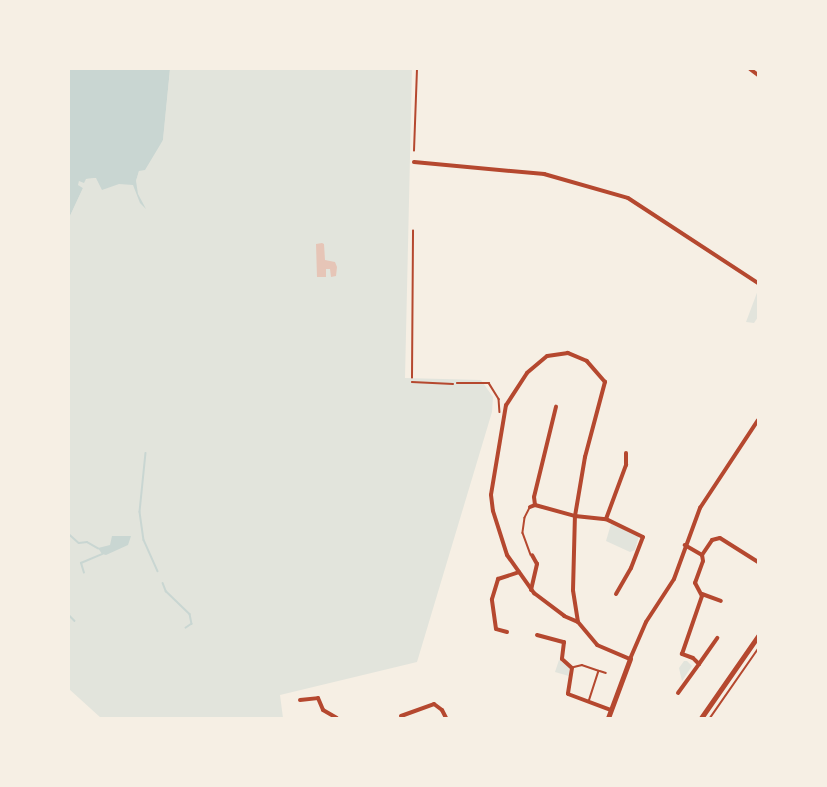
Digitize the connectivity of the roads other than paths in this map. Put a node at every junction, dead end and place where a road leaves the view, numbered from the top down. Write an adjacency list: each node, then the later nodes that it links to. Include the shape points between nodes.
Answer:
1 (750, 69): 2 (street)
2 (758, 75)
3 (414, 162): 4 (street, via 544,174 628,198)
4 (758, 283)
5 (412, 382): 6 (lane)
6 (453, 384)
7 (556, 407): 10 (street)
8 (758, 420): 13 (street, via 700,508)
9 (626, 453): 12 (street, via 626,465)
10 (532, 506): 11 (street); 14 (lane, via 523,533)
11 (575, 516): 12 (street); 17 (street, via 605,382 590,363 563,352 551,354 527,373 509,399 505,416 492,502 507,555); 22 (street, via 573,590)
12 (606, 519): 19 (street, via 643,537)
13 (685, 546): 15 (street); 27 (street, via 674,579 646,622)
14 (532, 555): 18 (street, via 537,564)
15 (702, 555): 16 (street, via 712,540 720,538); 20 (street, via 695,585)
16 (758, 561)
17 (519, 572): 18 (street); 23 (street, via 498,579 492,598 496,629)
18 (531, 590): 22 (street)
19 (616, 594)
20 (702, 594): 21 (street); 28 (street, via 682,654)
21 (721, 601)
22 (578, 622): 27 (street, via 597,645)
23 (507, 632)
24 (537, 635): 29 (street, via 564,641 562,658)
25 (758, 636): 40 (main road)
26 (717, 639): 28 (street)
27 (630, 659): 35 (street)
28 (699, 664): 32 (street)
29 (572, 668): 30 (lane, via 582,665); 34 (street, via 568,694)
30 (599, 671): 31 (lane); 34 (lane)
31 (606, 673)
32 (678, 693)
33 (300, 700): 37 (street, via 318,698 323,710)
34 (589, 702): 35 (street)
35 (611, 710): 39 (street)
36 (401, 716): 38 (street, via 434,704)
37 (337, 718)
38 (446, 718)
39 (608, 718)
40 (701, 718)

